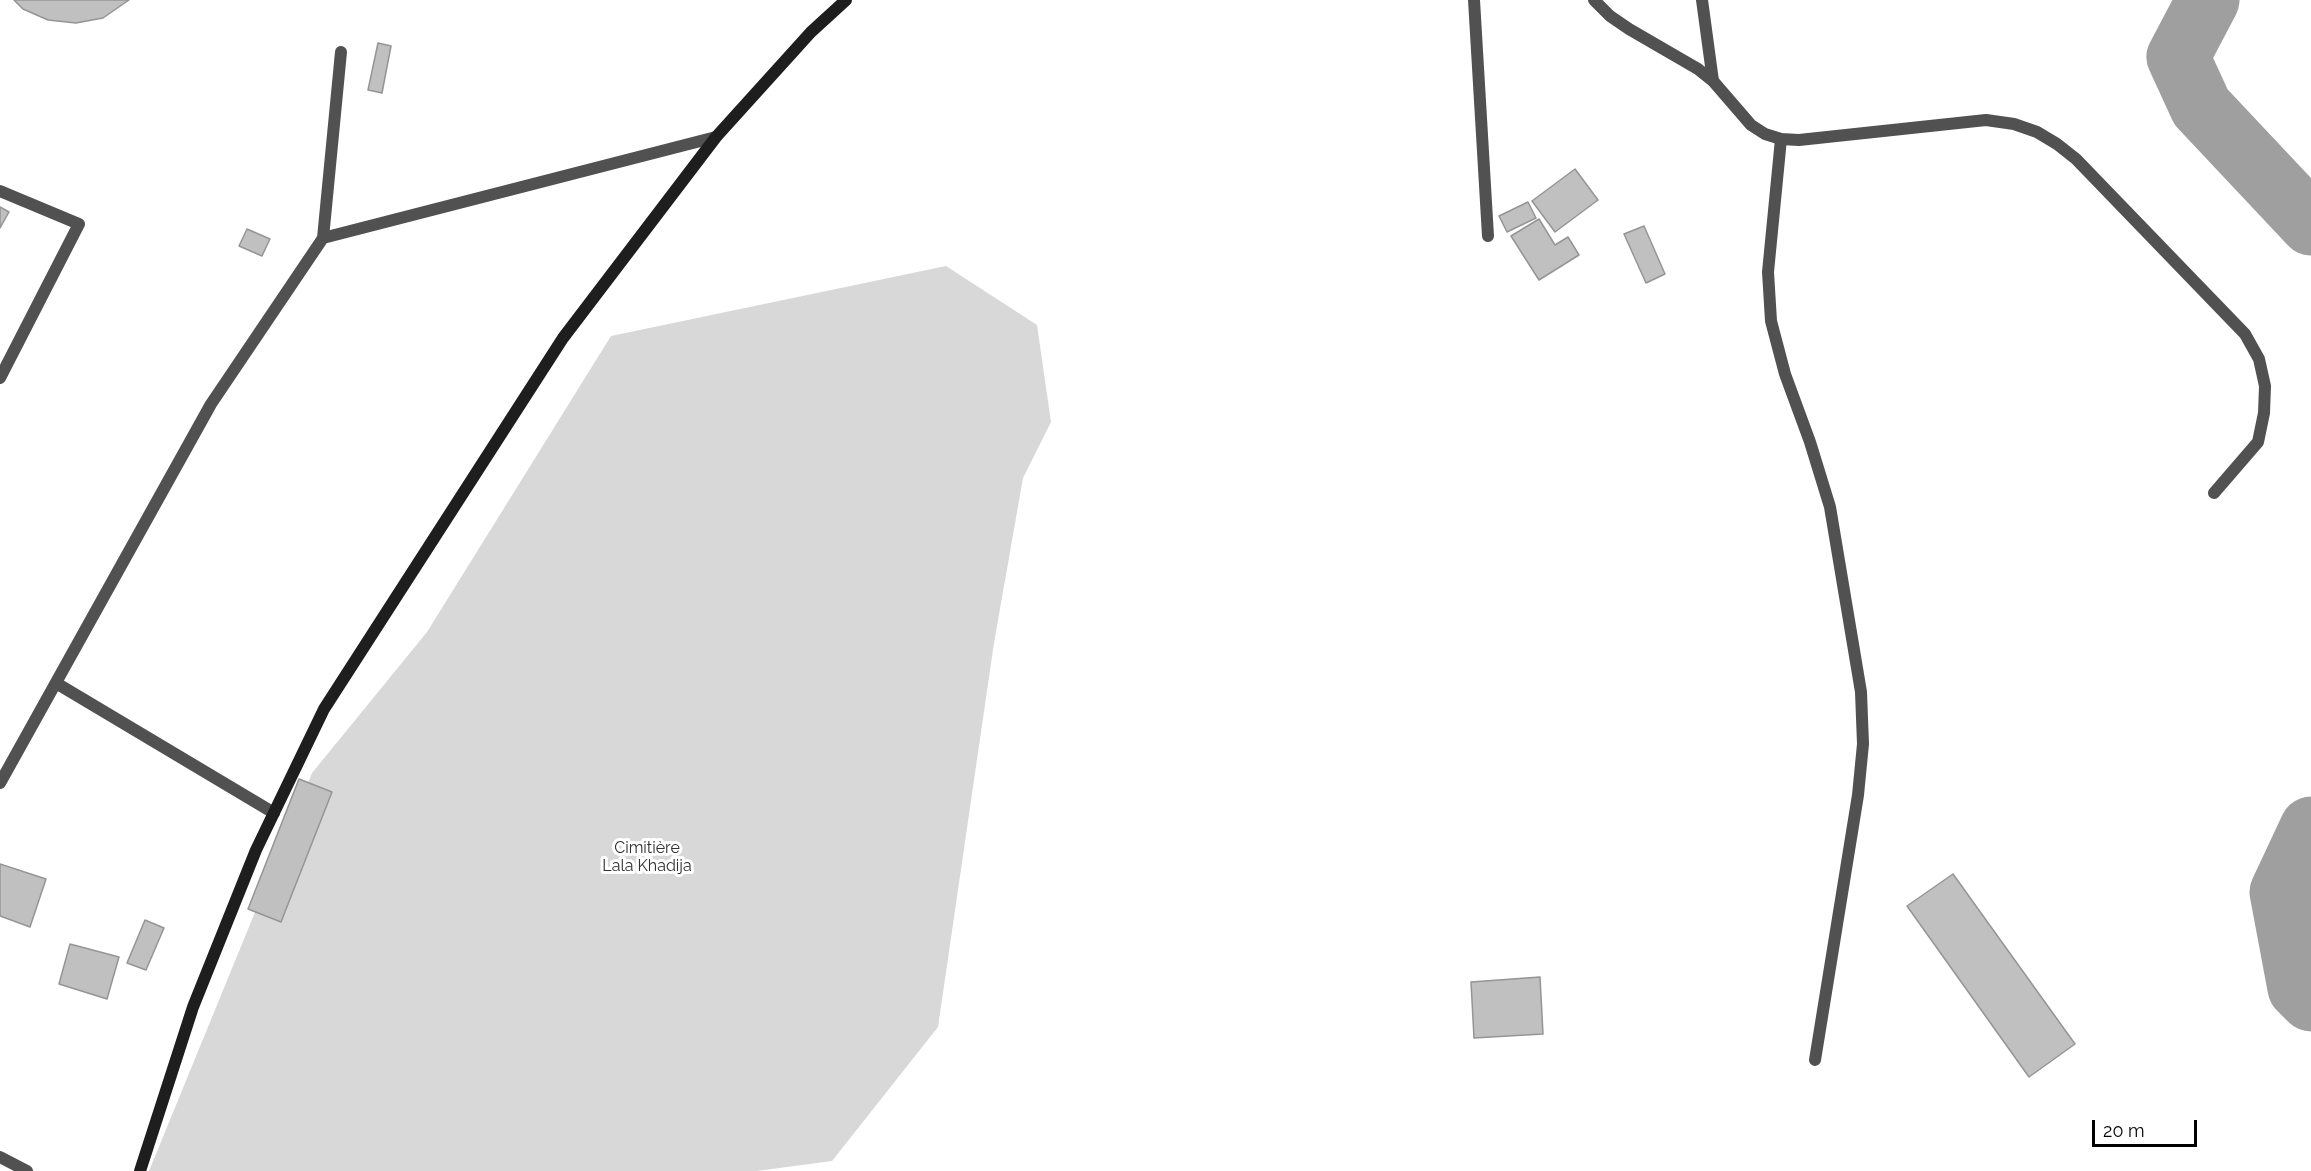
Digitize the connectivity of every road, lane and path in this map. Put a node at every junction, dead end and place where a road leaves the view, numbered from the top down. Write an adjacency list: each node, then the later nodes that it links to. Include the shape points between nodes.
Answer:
1 (846, 0): 7 (street, via 811,32)
2 (1474, 0): 10 (street)
3 (1594, 0): 6 (street, via 1629,29 1680,57)
4 (1702, 0): 6 (street)
5 (341, 52): 11 (street)
6 (1713, 81): 8 (street, via 1751,125)
7 (716, 137): 11 (street); 16 (street, via 563,338 324,709)
8 (1781, 139): 13 (street, via 1986,120 2037,132 2076,159 2245,334 2259,359 2265,386 2258,442); 17 (street, via 1768,272 1771,321 1830,507 1861,692 1863,744)
9 (0, 191): 12 (street, via 79,224)
10 (1488, 236)
11 (322, 238): 14 (street, via 211,404)
12 (0, 378)
13 (2214, 493)
14 (56, 683): 15 (street); 16 (street)
15 (0, 783)
16 (274, 813): 20 (street, via 255,850 193,1007)
17 (1815, 1060)
18 (0, 1157): 19 (street)
19 (27, 1171)
20 (140, 1171)

